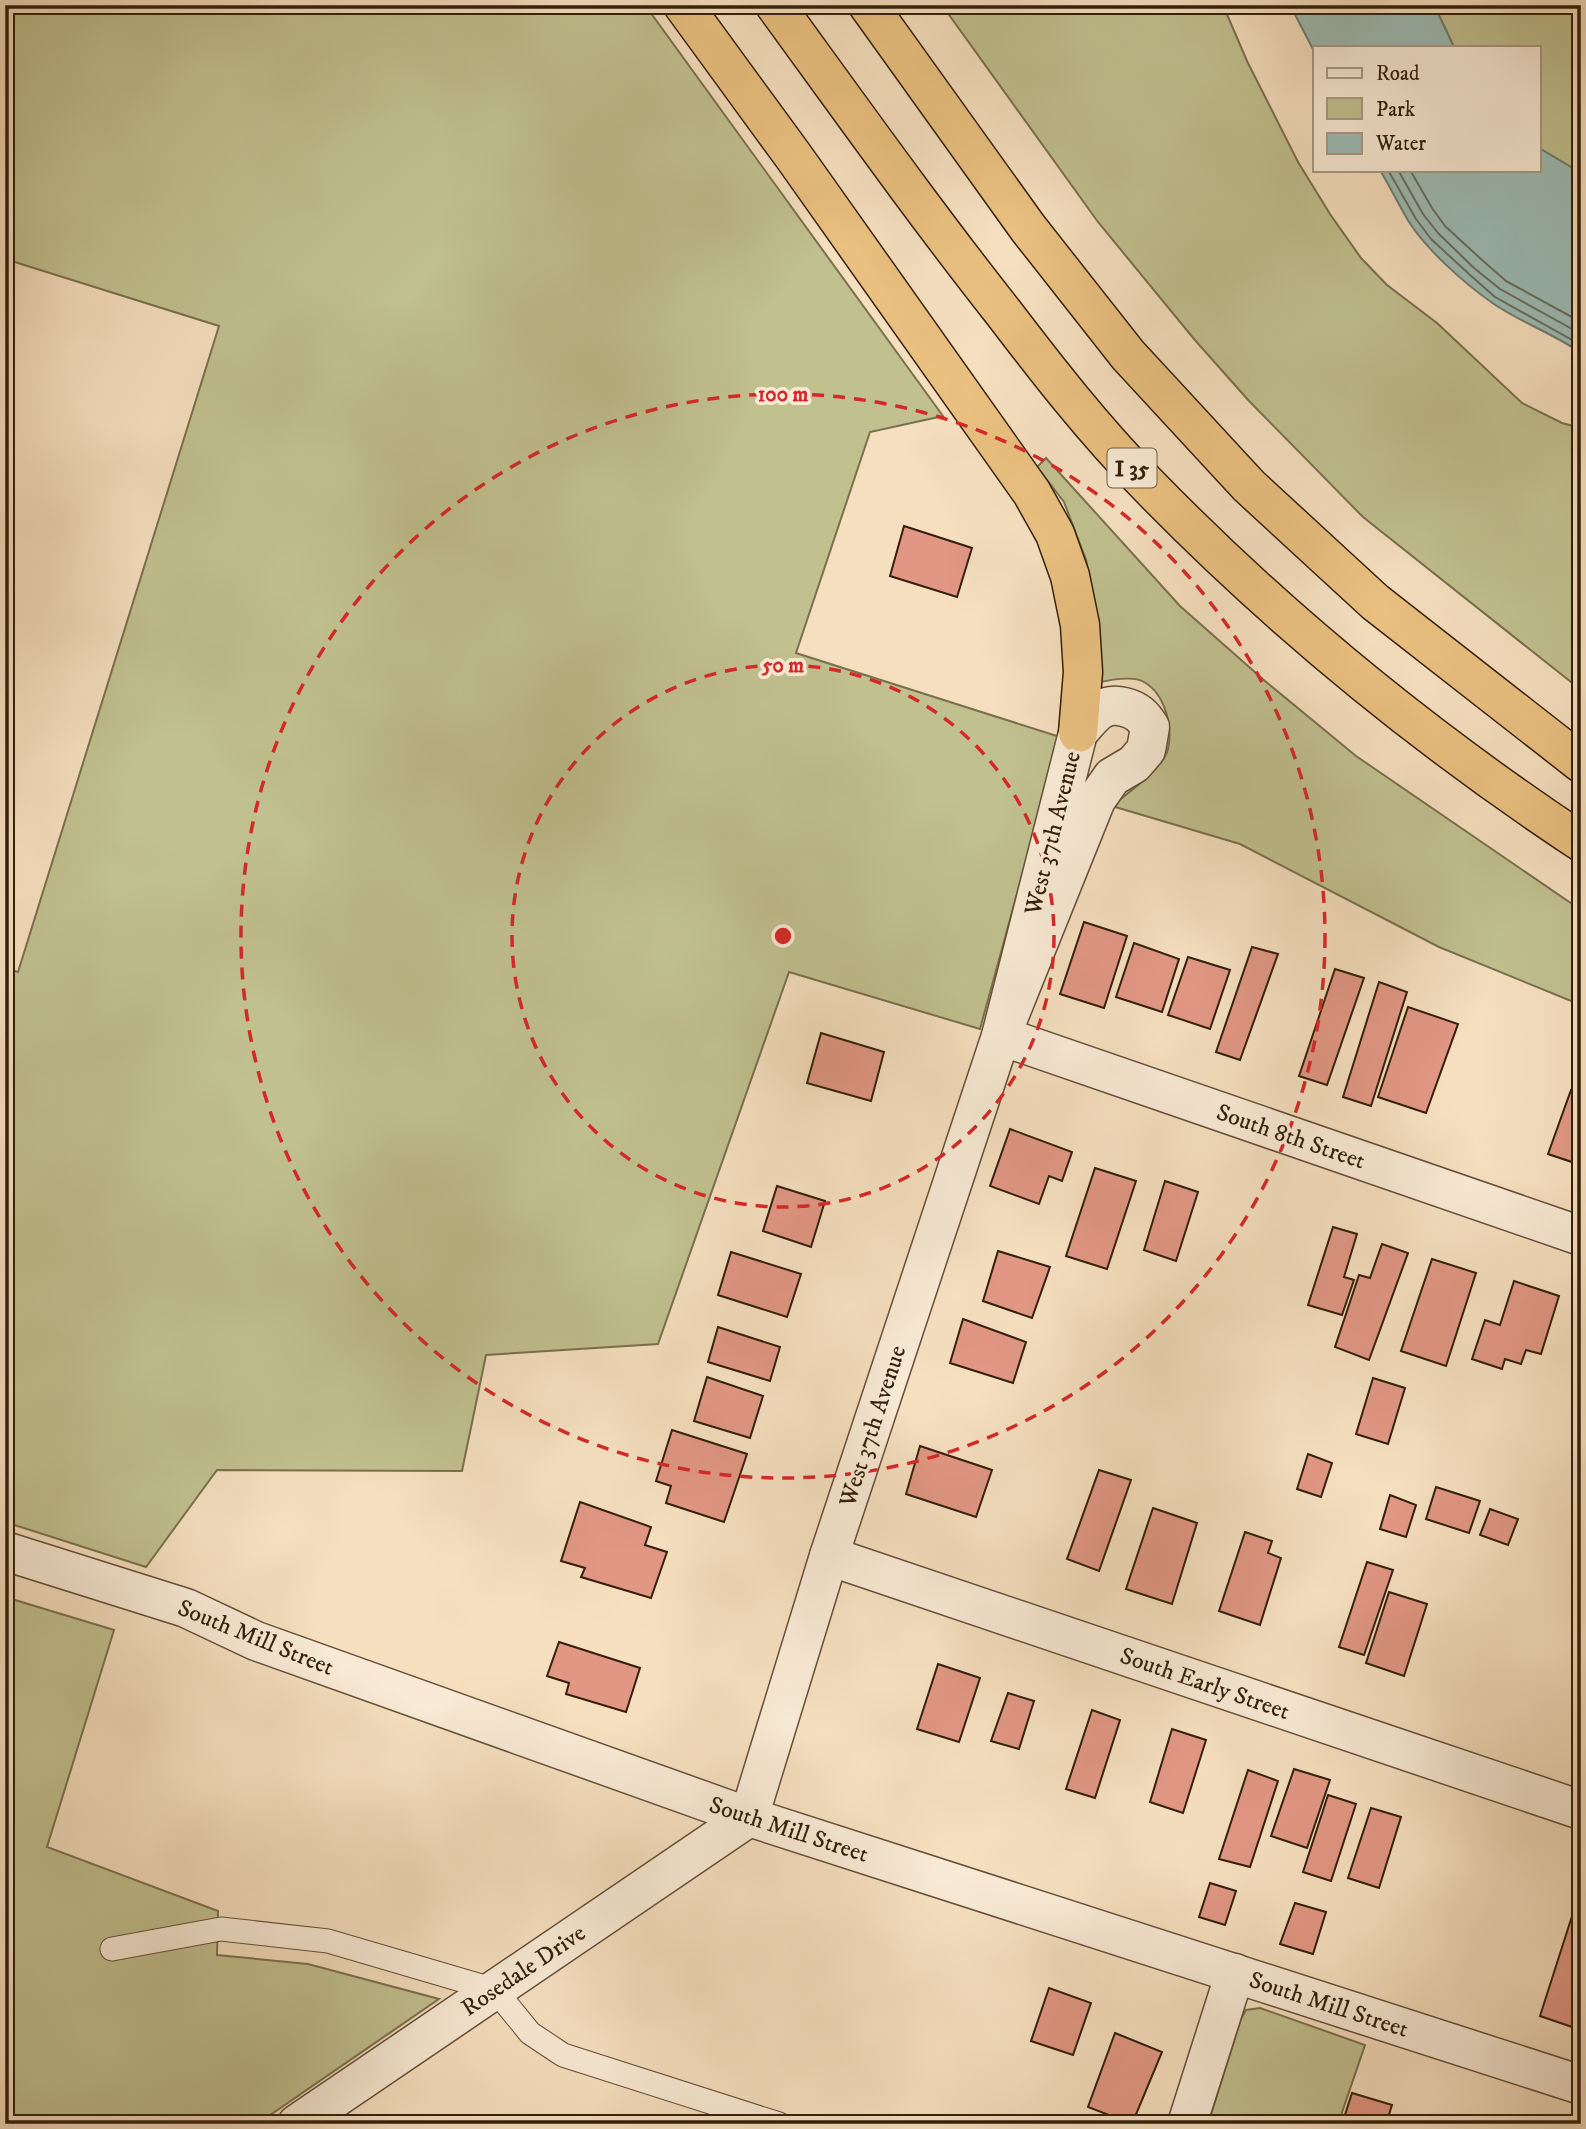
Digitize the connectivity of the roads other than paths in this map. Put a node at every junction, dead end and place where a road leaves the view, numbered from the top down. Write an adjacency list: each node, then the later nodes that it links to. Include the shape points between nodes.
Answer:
1 (683, 5): 4 (highway, via 1025,483 1055,534 1080,625 1083,672)
2 (775, 5): 6 (highway, I 35, via 953,248 1052,375 1145,482 1292,623 1397,708)
3 (868, 5): 5 (highway, via 1028,228 1128,355 1249,486 1375,603)
4 (1078, 733): 7 (street, West 37th Avenue); 7 (street, West 37th Avenue, via 1099,710 1112,704 1142,715 1150,727 1146,750 1134,764 1112,777 1096,800)
5 (1581, 763)
6 (1581, 842)
7 (1001, 1036): 8 (street, South 8th Street); 10 (street, West 37th Avenue)
8 (1581, 1236)
9 (5, 1551): 12 (street, South Mill Street, via 186,1608 256,1641)
10 (829, 1556): 11 (street, South Early Street); 12 (street, West 37th Avenue)
11 (1581, 1810)
12 (749, 1817): 14 (street, South Mill Street); 15 (street, Rosedale Drive)
13 (112, 1950): 15 (lane, via 222,1929 328,1941)
14 (1235, 1973): 16 (street, South Mill Street); 19 (street)
15 (495, 1990): 17 (street, Rosedale Drive); 18 (lane, via 530,2034 563,2054)
16 (1581, 2085)
17 (297, 2124)
18 (779, 2124)
19 (1187, 2124)

